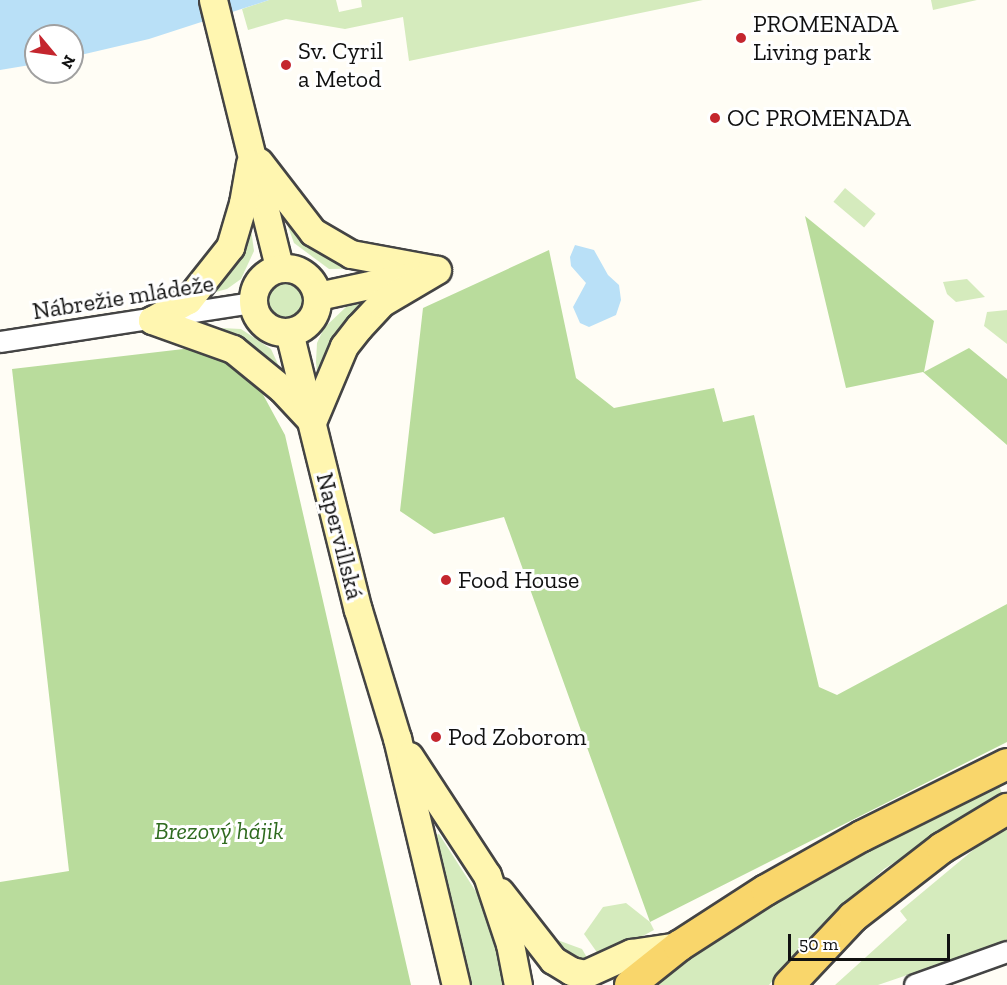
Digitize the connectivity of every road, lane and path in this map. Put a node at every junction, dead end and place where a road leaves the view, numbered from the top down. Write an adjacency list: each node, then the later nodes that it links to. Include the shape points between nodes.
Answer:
1 (213, 0): 2 (street)
2 (252, 151): 3 (street); 4 (street, via 313,232 351,254); 7 (street, via 230,247 188,300)
3 (279, 267): 5 (street, via 301,271 309,277); 6 (street, via 260,280)
4 (437, 270): 5 (street); 10 (street, via 381,303 359,327 344,346)
5 (318, 296): 8 (street, via 311,320)
6 (253, 303): 7 (street, Nábrežie mládeže); 8 (street, via 264,324)
7 (152, 320): 9 (street, Nábrežie mládeže); 10 (street, via 233,349 282,389)
8 (289, 332): 10 (street, Napervillská)
9 (0, 342)
10 (312, 422): 11 (street, Napervillská, via 358,610)
11 (397, 738): 14 (street, Napervillská); 17 (street, Napervillská)
12 (1007, 764): 15 (main road, via 852,842 766,890)
13 (1007, 809): 20 (main road, via 942,848 853,917)
14 (487, 875): 15 (street, via 553,960 571,971 585,974 632,953); 18 (street, Napervillská, via 510,944)
15 (679, 946): 19 (main road)
16 (1007, 951): 21 (street)
17 (456, 985)
18 (518, 985)
19 (630, 985)
20 (789, 985)
21 (915, 985)

